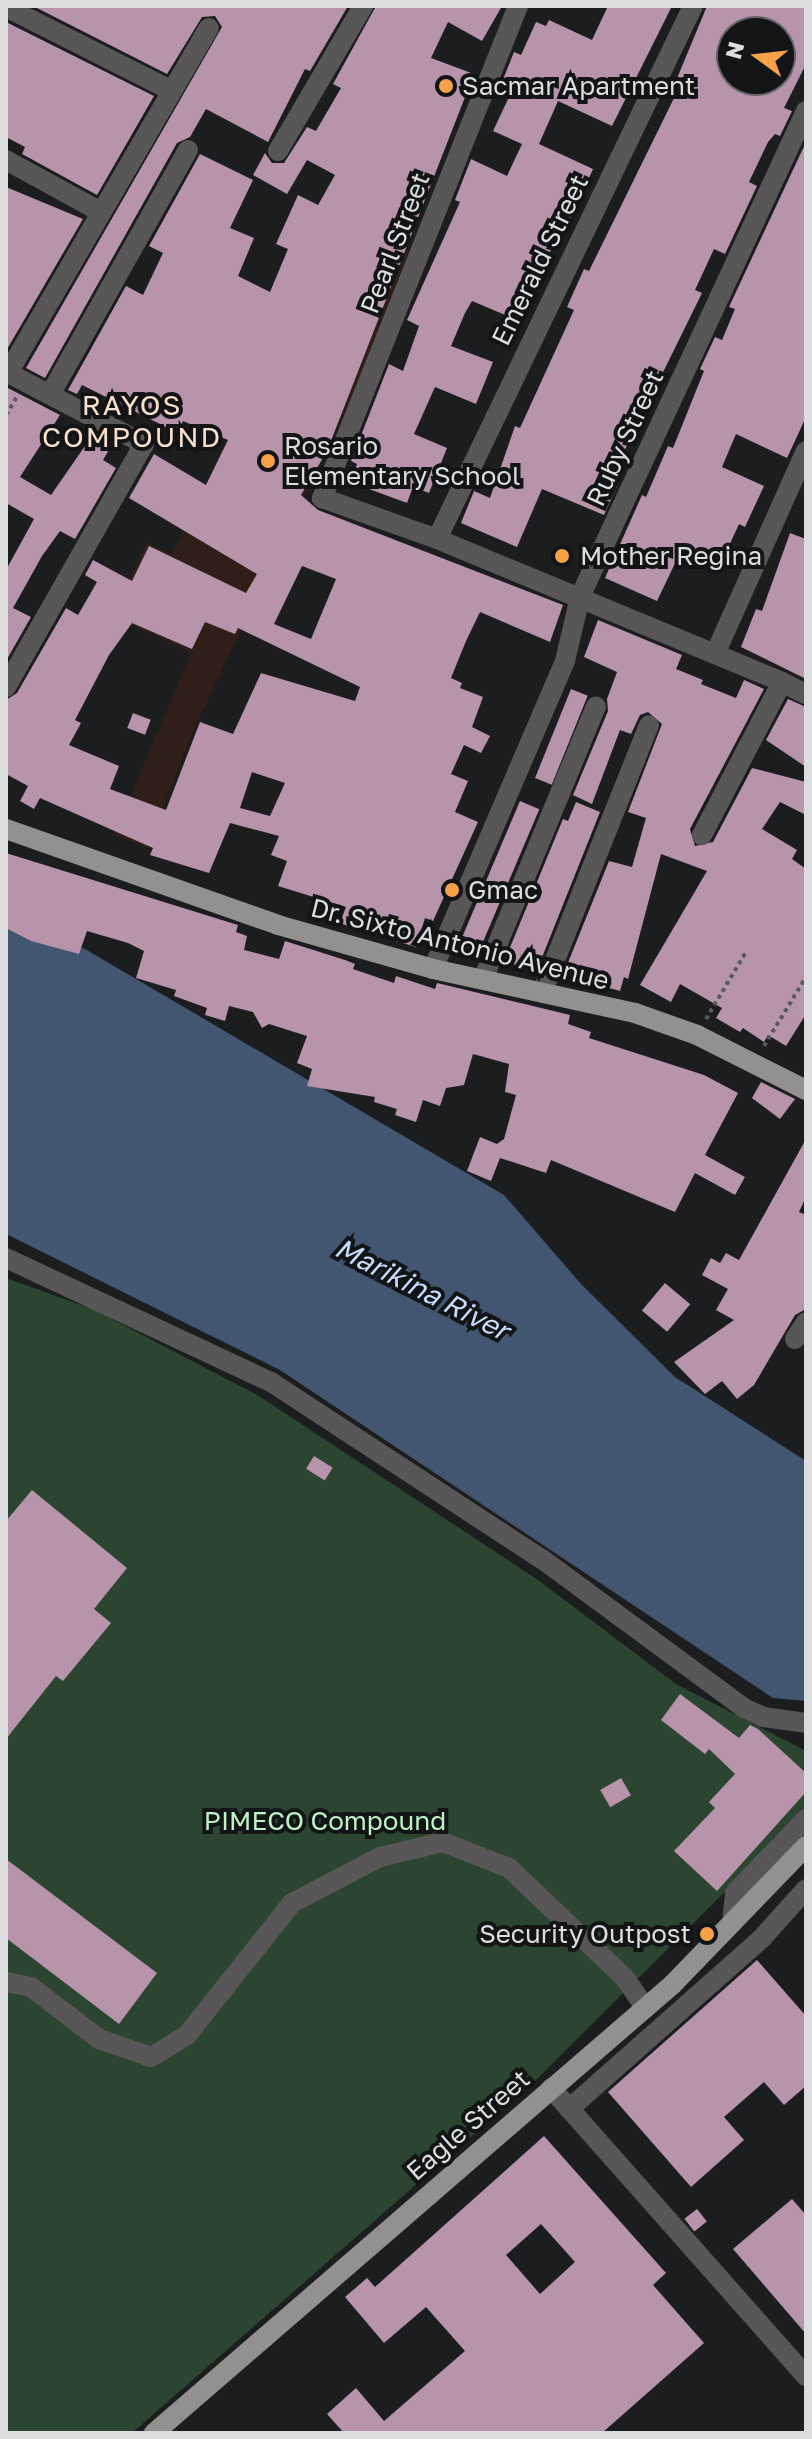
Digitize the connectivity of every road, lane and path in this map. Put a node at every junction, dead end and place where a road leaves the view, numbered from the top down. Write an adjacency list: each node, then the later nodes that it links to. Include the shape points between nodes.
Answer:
1 (363, 6): 9 (street)
2 (518, 6): 14 (street, Pearl Street, via 322,498)
3 (693, 6): 14 (street, Emerald Street)
4 (6, 7): 6 (street)
5 (209, 28): 6 (street)
6 (170, 90): 11 (street)
7 (806, 111): 15 (street, Ruby Street)
8 (188, 150): 12 (street)
9 (278, 151)
10 (6, 160): 11 (street)
11 (101, 212): 12 (street, via 8,373)
12 (51, 393): 18 (street, via 144,444)
13 (806, 451): 16 (street)
14 (437, 539): 15 (street)
15 (580, 597): 16 (street); 25 (street, Ruby Street, via 565,661)
16 (715, 654): 17 (street)
17 (782, 682): 19 (street); 23 (street)
18 (6, 687)
19 (806, 694)
20 (596, 706): 27 (street)
21 (649, 725): 28 (street)
22 (6, 829): 25 (main road, Dr. Sixto Antonio Avenue, via 278,925)
23 (702, 835)
24 (746, 952): 29 (path)
25 (433, 969): 27 (main road, Dr. Sixto Antonio Avenue)
26 (806, 977): 30 (path)
27 (483, 979): 28 (main road, Dr. Sixto Antonio Avenue)
28 (543, 990): 29 (main road, Dr. Sixto Antonio Avenue)
29 (697, 1035): 30 (main road, Dr. Sixto Antonio Avenue)
30 (754, 1061): 31 (main road, Dr. Sixto Antonio Avenue)
31 (806, 1090)
32 (6, 1258): 33 (street, via 271,1382 542,1559 744,1708 773,1720)
33 (806, 1723)
34 (806, 1819): 37 (street, via 735,1893)
35 (806, 1846): 37 (main road, Eagle Street)
36 (806, 1889): 40 (street)
37 (732, 1923): 39 (main road, Eagle Street)
38 (6, 1982): 41 (street, via 31,1987 99,2039 151,2057 187,2035 292,1903 380,1857 443,1842 509,1868 624,1977)
39 (672, 1985): 40 (street); 41 (main road, Eagle Street)
40 (686, 2006): 43 (street, via 592,2083)
41 (646, 2008): 42 (main road, Eagle Street)
42 (551, 2088): 43 (street); 45 (main road, Eagle Street)
43 (569, 2109): 44 (street)
44 (806, 2376)
45 (154, 2433)

